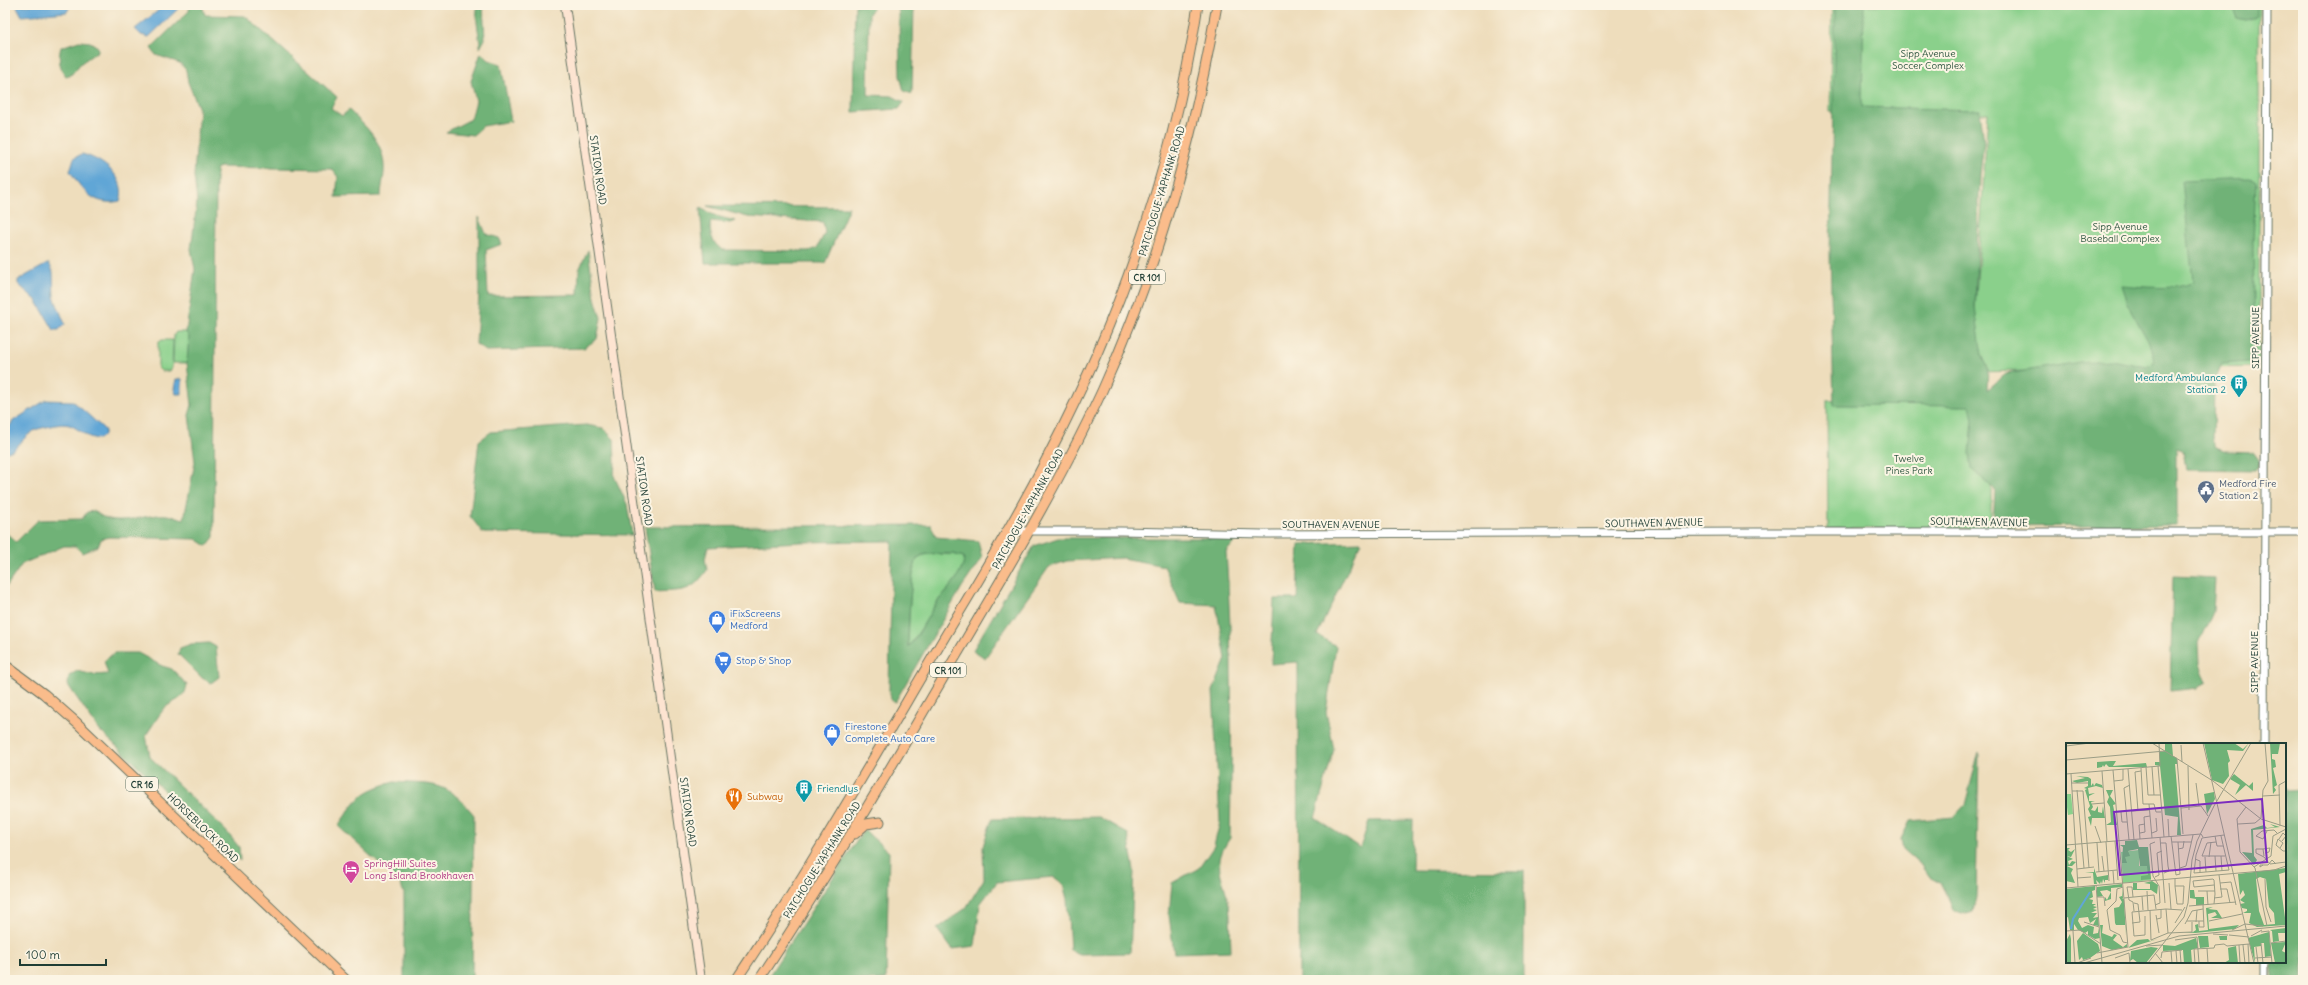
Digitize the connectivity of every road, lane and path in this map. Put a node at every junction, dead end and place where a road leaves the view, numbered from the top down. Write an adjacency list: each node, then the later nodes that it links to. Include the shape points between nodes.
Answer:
1 (565, 5): 15 (main road, STATION ROAD)
2 (1198, 5): 5 (main road, PATCHOGUE-YAPHANK ROAD / CR 101, via 1171,135 1125,285 1062,428)
3 (1217, 5): 6 (main road, PATCHOGUE-YAPHANK ROAD / CR 101, via 1193,124 1173,200 1148,274 1102,390)
4 (2267, 5): 7 (street, SIPP AVENUE)
5 (1006, 531): 6 (street, SOUTHAVEN AVENUE); 16 (main road, PATCHOGUE-YAPHANK ROAD / CR 101, via 854,792)
6 (1029, 531): 7 (street, SOUTHAVEN AVENUE, via 1263,534); 12 (main road, PATCHOGUE-YAPHANK ROAD / CR 101)
7 (2264, 532): 8 (street, SOUTHAVEN AVENUE); 10 (street, SIPP AVENUE)
8 (2303, 532)
9 (5, 665): 14 (main road, HORSEBLOCK ROAD / CR 16, via 77,723)
10 (2264, 743)
11 (880, 822): 12 (main road, via 863,826)
12 (840, 852): 17 (main road, PATCHOGUE-YAPHANK ROAD / CR 101)
13 (2263, 963): 18 (street)
14 (346, 980)
15 (701, 980)
16 (735, 980)
17 (759, 980)
18 (2262, 980)

